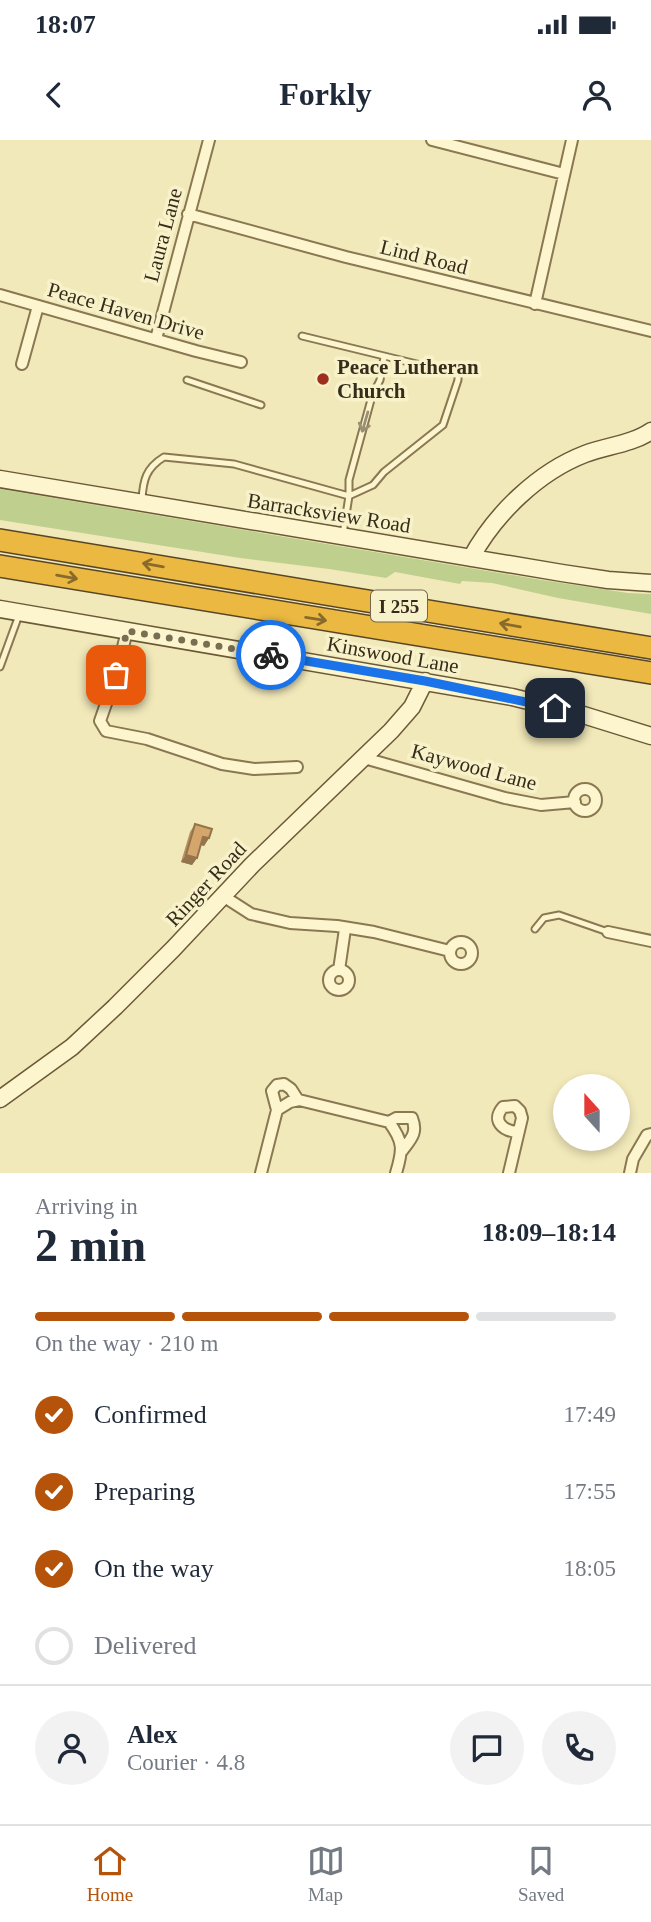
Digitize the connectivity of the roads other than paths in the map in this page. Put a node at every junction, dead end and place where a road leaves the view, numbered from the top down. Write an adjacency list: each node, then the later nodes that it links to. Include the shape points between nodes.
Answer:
1 (209, 140): 5 (street, Laura Lane)
2 (432, 140): 4 (street)
3 (572, 140): 4 (street)
4 (564, 174): 7 (street)
5 (188, 214): 7 (street, Lind Road); 11 (street, Laura Lane)
6 (0, 295): 8 (street, Peace Haven Drive)
7 (535, 304): 9 (street, Lind Road)
8 (38, 306): 11 (street, Peace Haven Drive); 14 (street)
9 (651, 331)
10 (302, 336): 12 (lane)
11 (156, 339): 13 (street, Peace Haven Drive)
12 (384, 357): 19 (lane, one-way to 19, via 349,480); 19 (lane, via 454,372 458,380 443,425 373,485)
13 (241, 362)
14 (22, 363)
15 (187, 380): 16 (lane)
16 (261, 405)
17 (651, 431): 23 (street, via 554,470 500,516)
18 (0, 479): 20 (street, Barracksview Road)
19 (349, 496): 20 (lane, via 234,464 164,457 147,470); 21 (lane)
20 (142, 503): 21 (street, Barracksview Road)
21 (343, 537): 23 (street, Barracksview Road)
22 (0, 540): 30 (highway, I 255, one-way to 22)
23 (471, 558): 25 (street, Barracksview Road)
24 (0, 566): 32 (highway, I 255, one-way to 32)
25 (651, 583)
26 (0, 609): 27 (street, Kinswood Lane)
27 (20, 612): 28 (street, Kinswood Lane); 33 (lane)
28 (127, 631): 35 (street, Kinswood Lane); 39 (street, via 100,721 106,731 147,739 222,764 254,769)
29 (651, 633): 30 (highway)
30 (577, 636): 31 (highway, I 255)
31 (651, 648)
32 (536, 656): 34 (highway, I 255); 36 (highway)
33 (0, 667)
34 (651, 673)
35 (425, 681): 37 (street, Kinswood Lane, via 512,697); 38 (street, Ringer Road, via 412,707)
36 (651, 686)
37 (651, 736)
38 (364, 758): 40 (street, Kaywood Lane, via 505,798 541,805); 41 (street, Ringer Road)
39 (297, 767)
40 (575, 802)
41 (223, 896): 42 (street, via 251,914); 48 (street, Ringer Road, via 91,1030)
42 (345, 929): 46 (street); 47 (street)
43 (535, 929): 44 (lane, via 544,918 559,915)
44 (608, 932): 45 (street)
45 (651, 941)
46 (450, 951)
47 (339, 971)
48 (0, 1099)
49 (298, 1100): 50 (street); 50 (street, via 284,1084 277,1085 272,1091); 51 (street)
50 (277, 1110): 55 (street)
51 (389, 1122): 54 (street); 54 (street, via 412,1118 414,1136)
52 (518, 1132): 57 (street)
53 (651, 1134): 58 (street, via 633,1159)
54 (402, 1151): 56 (street)
55 (261, 1173)
56 (396, 1173)
57 (509, 1173)
58 (630, 1173)

